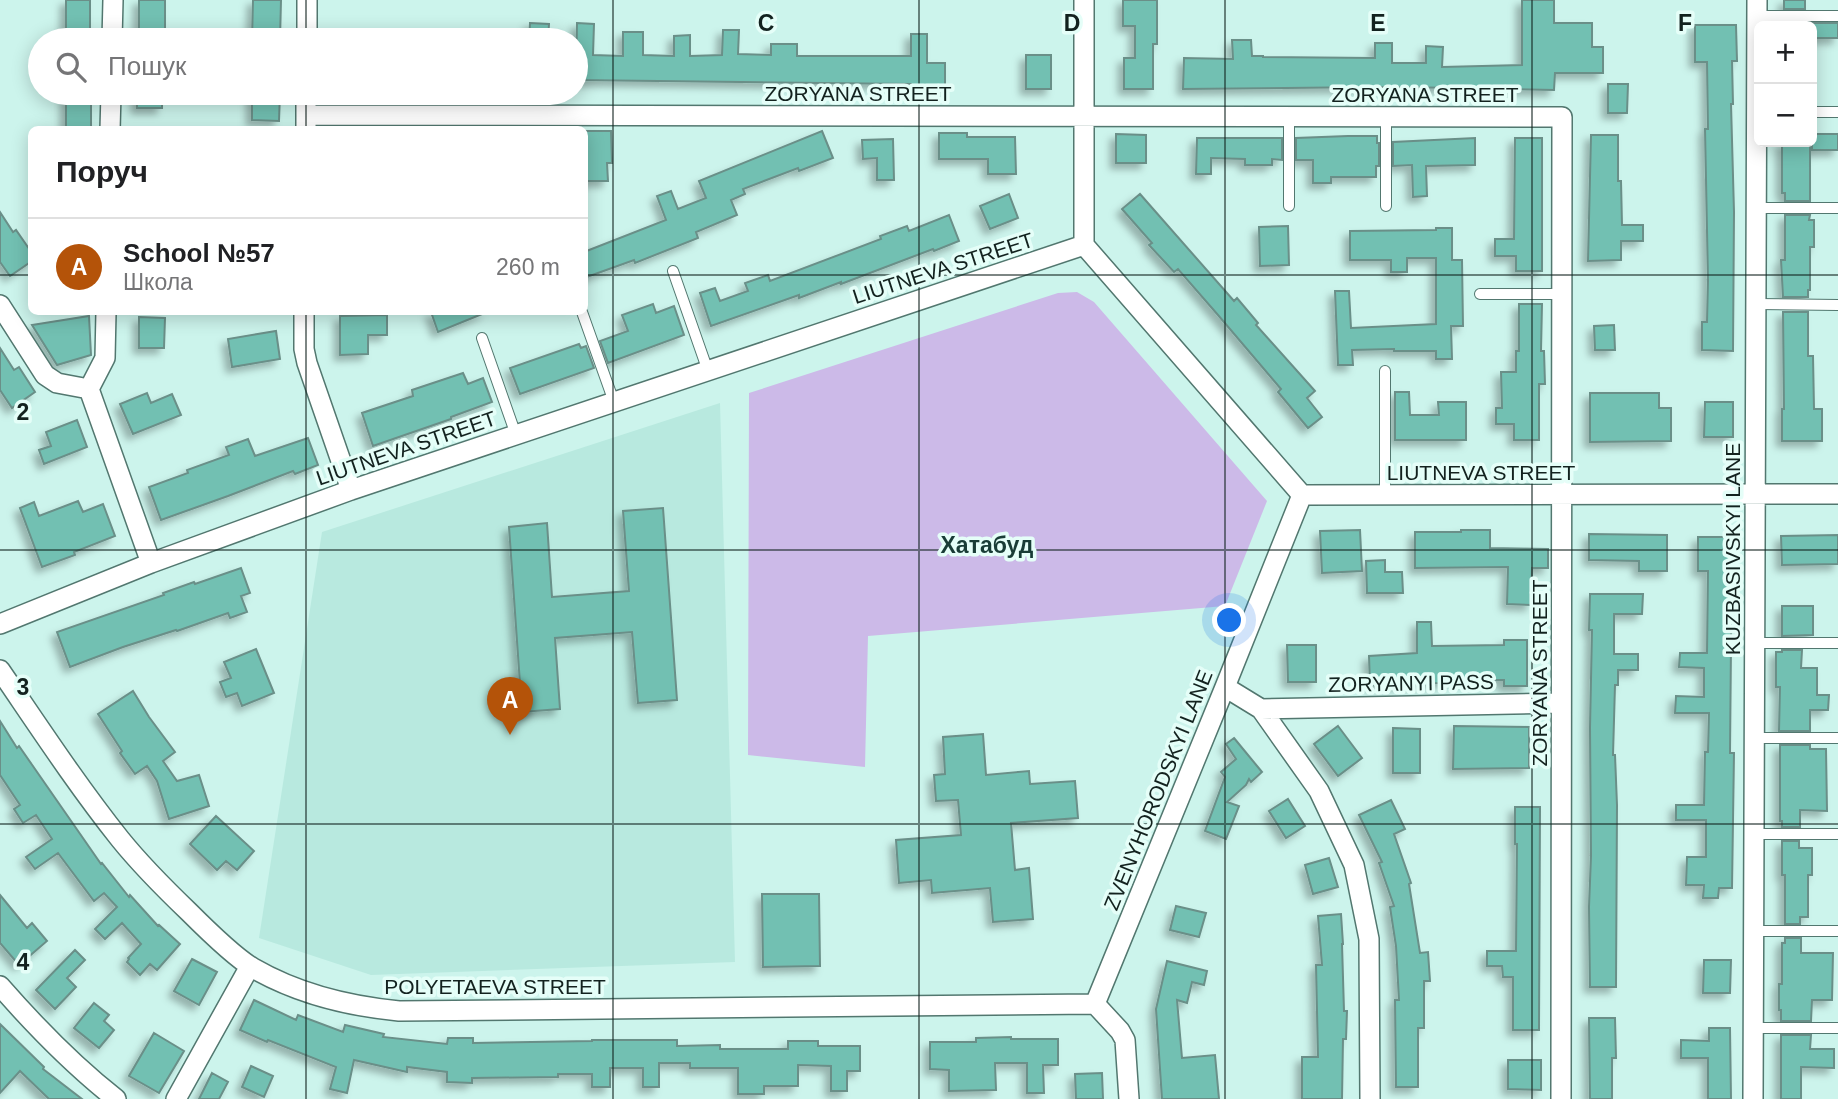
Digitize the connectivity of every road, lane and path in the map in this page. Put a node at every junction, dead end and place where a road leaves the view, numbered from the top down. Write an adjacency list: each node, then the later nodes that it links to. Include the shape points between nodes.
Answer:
1 (113, 0): 6 (street)
2 (307, 0): 7 (street)
3 (1084, 0): 12 (street)
4 (1757, 8): 5 (lane); 8 (street, KUZBASIVSKYI LANE)
5 (1838, 16)
6 (112, 28)
7 (307, 28)
8 (1758, 84)
9 (111, 105): 17 (street)
10 (1817, 112): 11 (lane)
11 (1838, 112)
12 (1084, 116): 13 (street, ZORYANA STREET); 16 (street, ZORYANA STREET); 23 (street)
13 (1290, 116): 14 (street, ZORYANA STREET); 19 (lane)
14 (1386, 116): 20 (lane); 26 (street, ZORYANA STREET, via 1562,117)
15 (306, 122): 16 (street, ZORYANA STREET)
16 (506, 123)
17 (110, 126)
18 (1757, 147): 21 (street, KUZBASIVSKYI LANE)
19 (1289, 206)
20 (1386, 206)
21 (1756, 208): 22 (lane); 28 (street, KUZBASIVSKYI LANE)
22 (1838, 208)
23 (1084, 245): 34 (street, LIUTNEVA STREET); 43 (street)
24 (673, 271): 34 (lane)
25 (1480, 294): 26 (lane)
26 (1562, 294): 40 (street, ZORYANA STREET)
27 (0, 304): 36 (street, via 45,374 57,383)
28 (1756, 304): 29 (lane); 41 (street, KUZBASIVSKYI LANE)
29 (1838, 305)
30 (106, 315): 36 (street, via 105,358)
31 (304, 315): 39 (street, via 307,363)
32 (583, 315): 37 (lane)
33 (482, 338): 38 (lane)
34 (708, 371): 37 (street, LIUTNEVA STREET)
35 (1385, 371): 44 (lane)
36 (89, 389): 45 (street)
37 (614, 402): 38 (street, LIUTNEVA STREET)
38 (516, 435): 39 (street, LIUTNEVA STREET)
39 (351, 490): 45 (street, LIUTNEVA STREET)
40 (1562, 494): 41 (street, LIUTNEVA STREET); 44 (street, LIUTNEVA STREET); 51 (street, ZORYANA STREET)
41 (1755, 494): 42 (street, LIUTNEVA STREET); 47 (street, KUZBASIVSKYI LANE)
42 (1838, 494)
43 (1302, 495): 44 (street, LIUTNEVA STREET); 50 (street, ZVENYHORODSKYI LANE)
44 (1385, 495)
45 (151, 563): 46 (street, LIUTNEVA STREET)
46 (0, 624)
47 (1755, 643): 48 (lane); 53 (street, KUZBASIVSKYI LANE)
48 (1838, 643)
49 (0, 670): 59 (street, POLYETAEVA STREET, via 121,840 204,927)
50 (1225, 687): 52 (street); 61 (street, ZVENYHORODSKYI LANE)
51 (1561, 703): 52 (street, ZORYANYI PASS); 68 (street, ZORYANA STREET)
52 (1261, 709): 67 (street, via 1319,791 1354,865 1369,939)
53 (1755, 738): 54 (lane); 55 (street, KUZBASIVSKYI LANE)
54 (1838, 738)
55 (1754, 834): 56 (lane); 57 (street, KUZBASIVSKYI LANE)
56 (1838, 834)
57 (1754, 931): 58 (lane); 62 (street, KUZBASIVSKYI LANE)
58 (1838, 931)
59 (250, 966): 61 (street, POLYETAEVA STREET, via 326,999 399,1011); 65 (street)
60 (0, 986): 64 (street, via 64,1054)
61 (1095, 1004): 66 (street, via 1125,1040)
62 (1754, 1027): 63 (lane); 69 (street, KUZBASIVSKYI LANE)
63 (1838, 1028)
64 (116, 1099)
65 (176, 1099)
66 (1129, 1099)
67 (1370, 1099)
68 (1560, 1099)
69 (1754, 1099)

